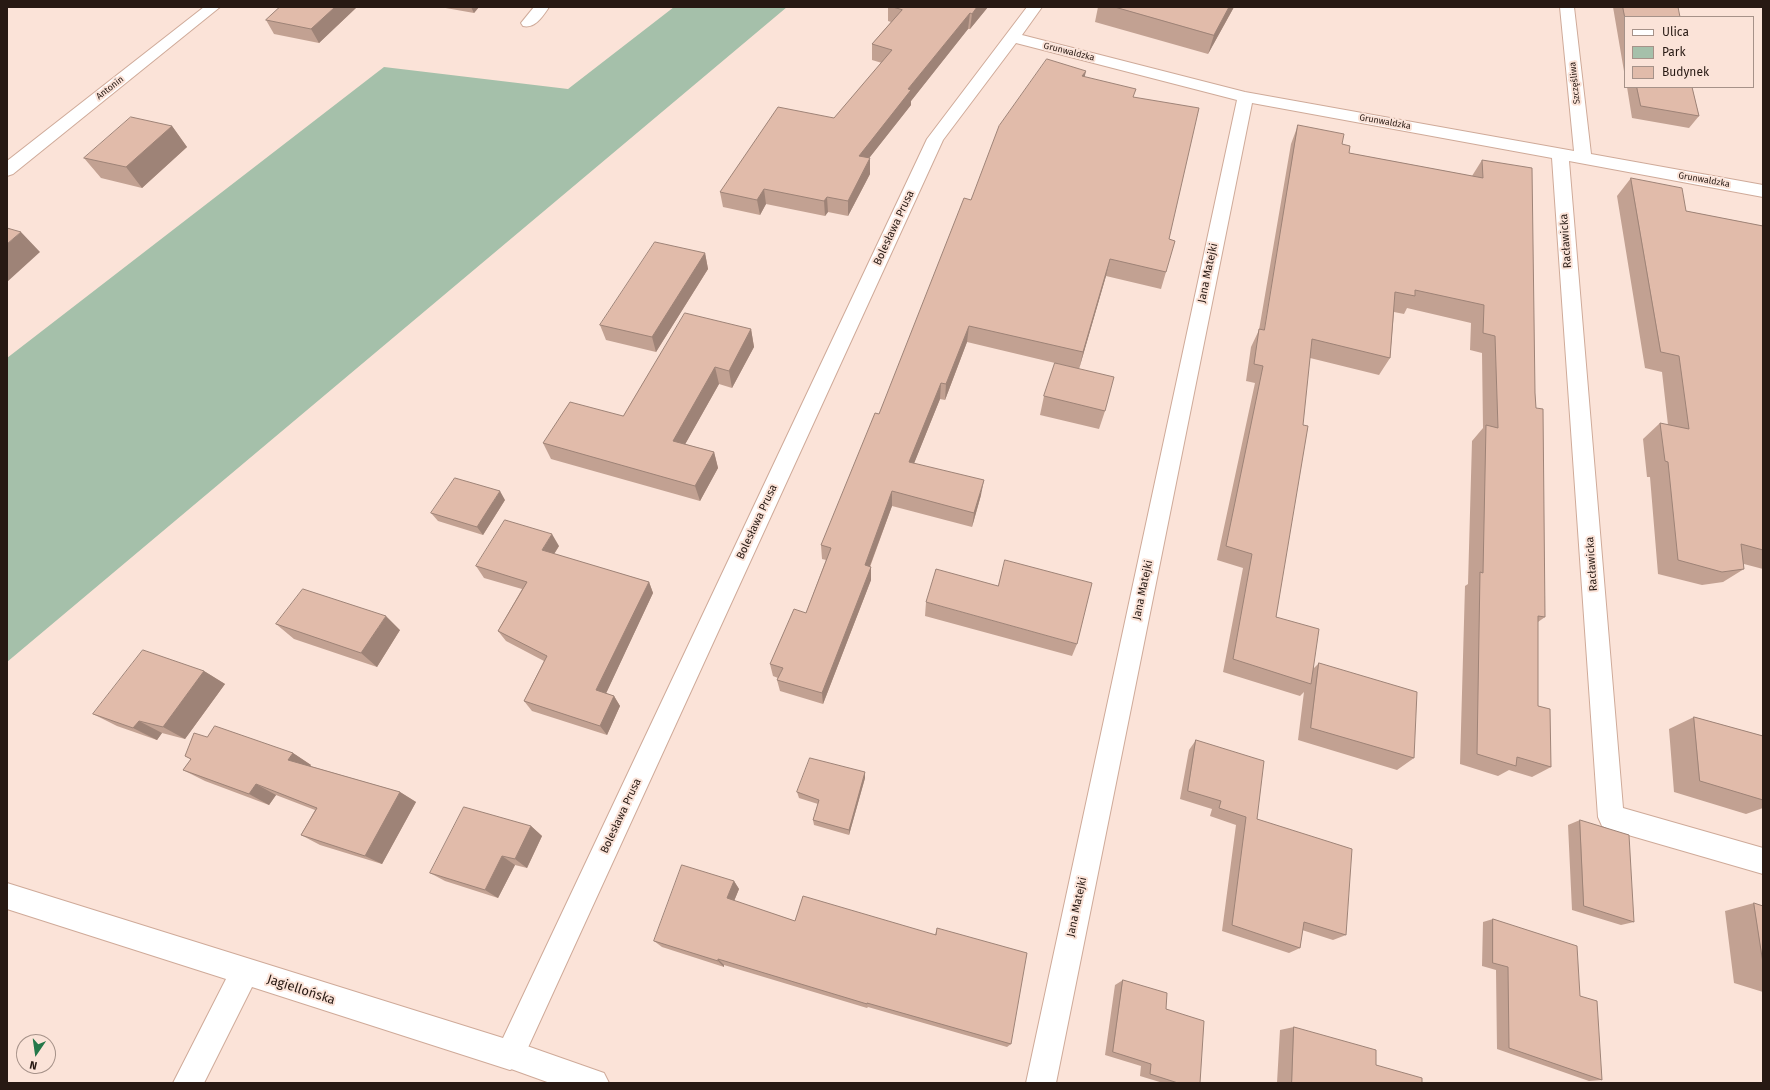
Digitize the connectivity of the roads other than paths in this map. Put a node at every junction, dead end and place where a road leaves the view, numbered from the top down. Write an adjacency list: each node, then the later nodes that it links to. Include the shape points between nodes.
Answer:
1 (213, 7): 10 (street, Antonin)
2 (542, 7): 5 (street)
3 (1035, 7): 6 (street, Bolesława Prusa)
4 (1568, 7): 9 (street, Szczęśliwa)
5 (528, 23)
6 (1012, 37): 7 (street, Grunwaldzka); 15 (street, Bolesława Prusa, via 935,139)
7 (1245, 97): 8 (street, Grunwaldzka); 18 (street, Jana Matejki)
8 (1560, 154): 9 (street, Grunwaldzka); 12 (street, Racławicka, via 1611,817)
9 (1583, 158): 11 (street, Grunwaldzka)
10 (7, 170)
11 (1763, 190)
12 (1763, 862)
13 (7, 896): 14 (street, Jagiellońska)
14 (245, 972): 15 (street, Jagiellońska); 16 (street)
15 (510, 1055): 17 (street, Jagiellońska)
16 (188, 1083)
17 (594, 1083)
18 (1041, 1083)

